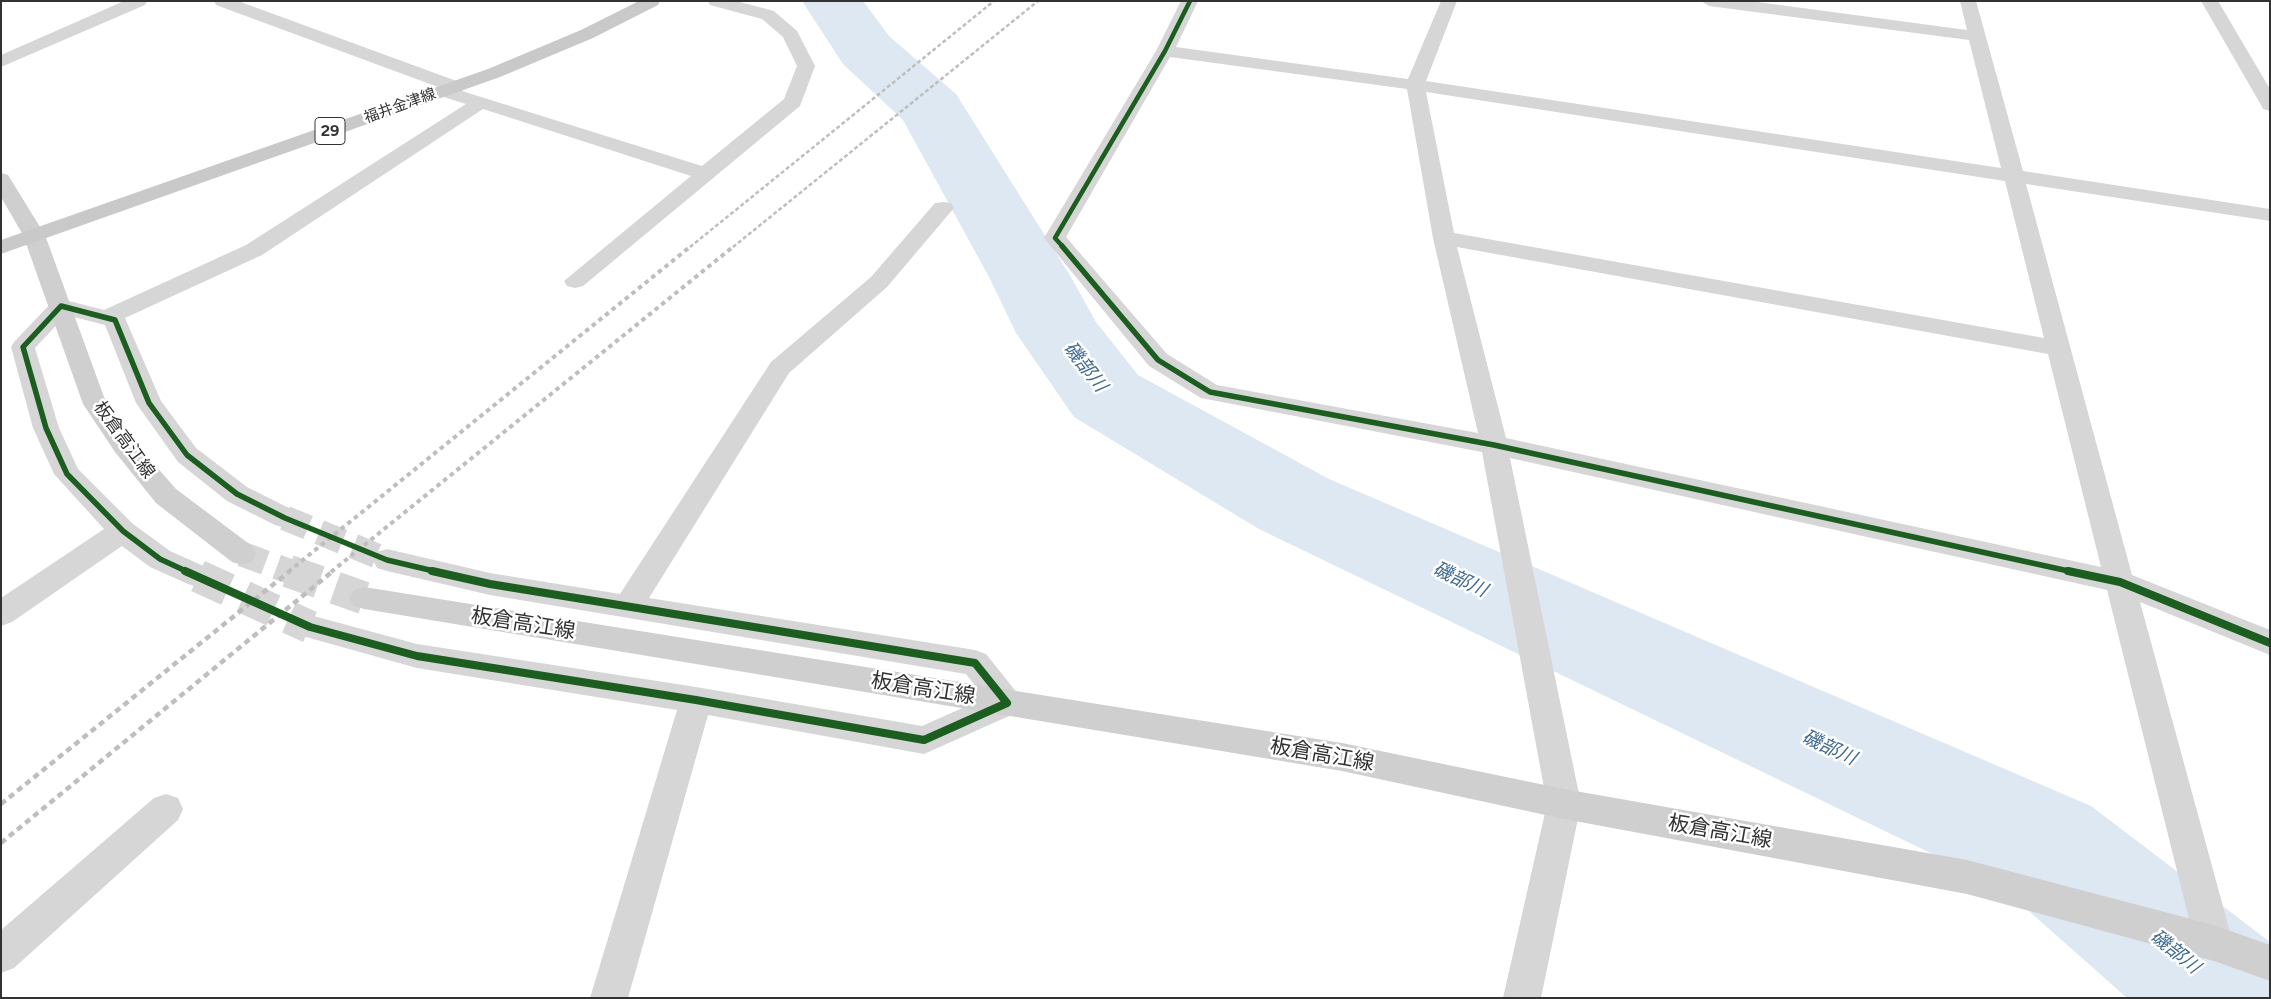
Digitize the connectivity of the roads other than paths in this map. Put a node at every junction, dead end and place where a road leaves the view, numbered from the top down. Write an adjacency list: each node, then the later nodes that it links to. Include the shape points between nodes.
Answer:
1 (139, 1): 12 (street)
2 (222, 1): 14 (street)
3 (652, 1): 14 (main road, 福井金津線 / 29, via 538,56)
4 (716, 1): 17 (street, via 768,15 791,35 806,66 793,102)
5 (1190, 1): 11 (street)
6 (1449, 1): 13 (street)
7 (1709, 1): 10 (street)
8 (1968, 1): 10 (street)
9 (2209, 1): 16 (street)
10 (1976, 36): 18 (street)
11 (1166, 51): 13 (street); 29 (street, via 1055,238 1158,360 1210,392)
12 (1, 62)
13 (1415, 85): 18 (street); 23 (street)
14 (449, 89): 15 (street); 22 (main road, 福井金津線 / 29)
15 (480, 103): 17 (street); 27 (street, via 254,250)
16 (2270, 105)
17 (706, 174): 25 (street)
18 (2012, 174): 21 (street); 28 (street)
19 (1, 179): 22 (main road, 板倉高江線)
20 (943, 208): 37 (street, via 879,282 780,368)
21 (2270, 215)
22 (34, 236): 24 (main road, 福井金津線 / 29); 26 (main road, 板倉高江線)
23 (1444, 238): 28 (street); 29 (street)
24 (1, 247)
25 (575, 282)
26 (61, 306): 27 (street); 31 (street, via 23,347 46,428 67,474); 32 (main road, 板倉高江線, via 92,398 124,446 166,496)
27 (106, 318): 30 (street, via 115,320 150,403 187,455 237,494)
28 (2058, 348): 35 (street)
29 (1494, 445): 35 (street); 43 (street)
30 (285, 518)
31 (123, 532): 34 (street, via 160,559); 38 (street)
32 (242, 554)
33 (387, 560): 37 (street, via 490,584)
34 (198, 576)
35 (2120, 582): 40 (street); 45 (street)
36 (364, 598): 42 (main road, 板倉高江線)
37 (628, 606): 42 (street, via 975,663)
38 (1, 614)
39 (310, 627): 41 (street, via 417,656)
40 (2270, 643)
41 (696, 700): 42 (street, via 924,740); 48 (street)
42 (1008, 703): 43 (main road, 板倉高江線, via 1342,757)
43 (1564, 804): 45 (main road, 板倉高江線, via 1967,876); 49 (street)
44 (166, 809): 46 (street)
45 (2214, 943): 47 (main road, 板倉高江線)
46 (1, 955)
47 (2270, 963)
48 (609, 998)
49 (1522, 998)

